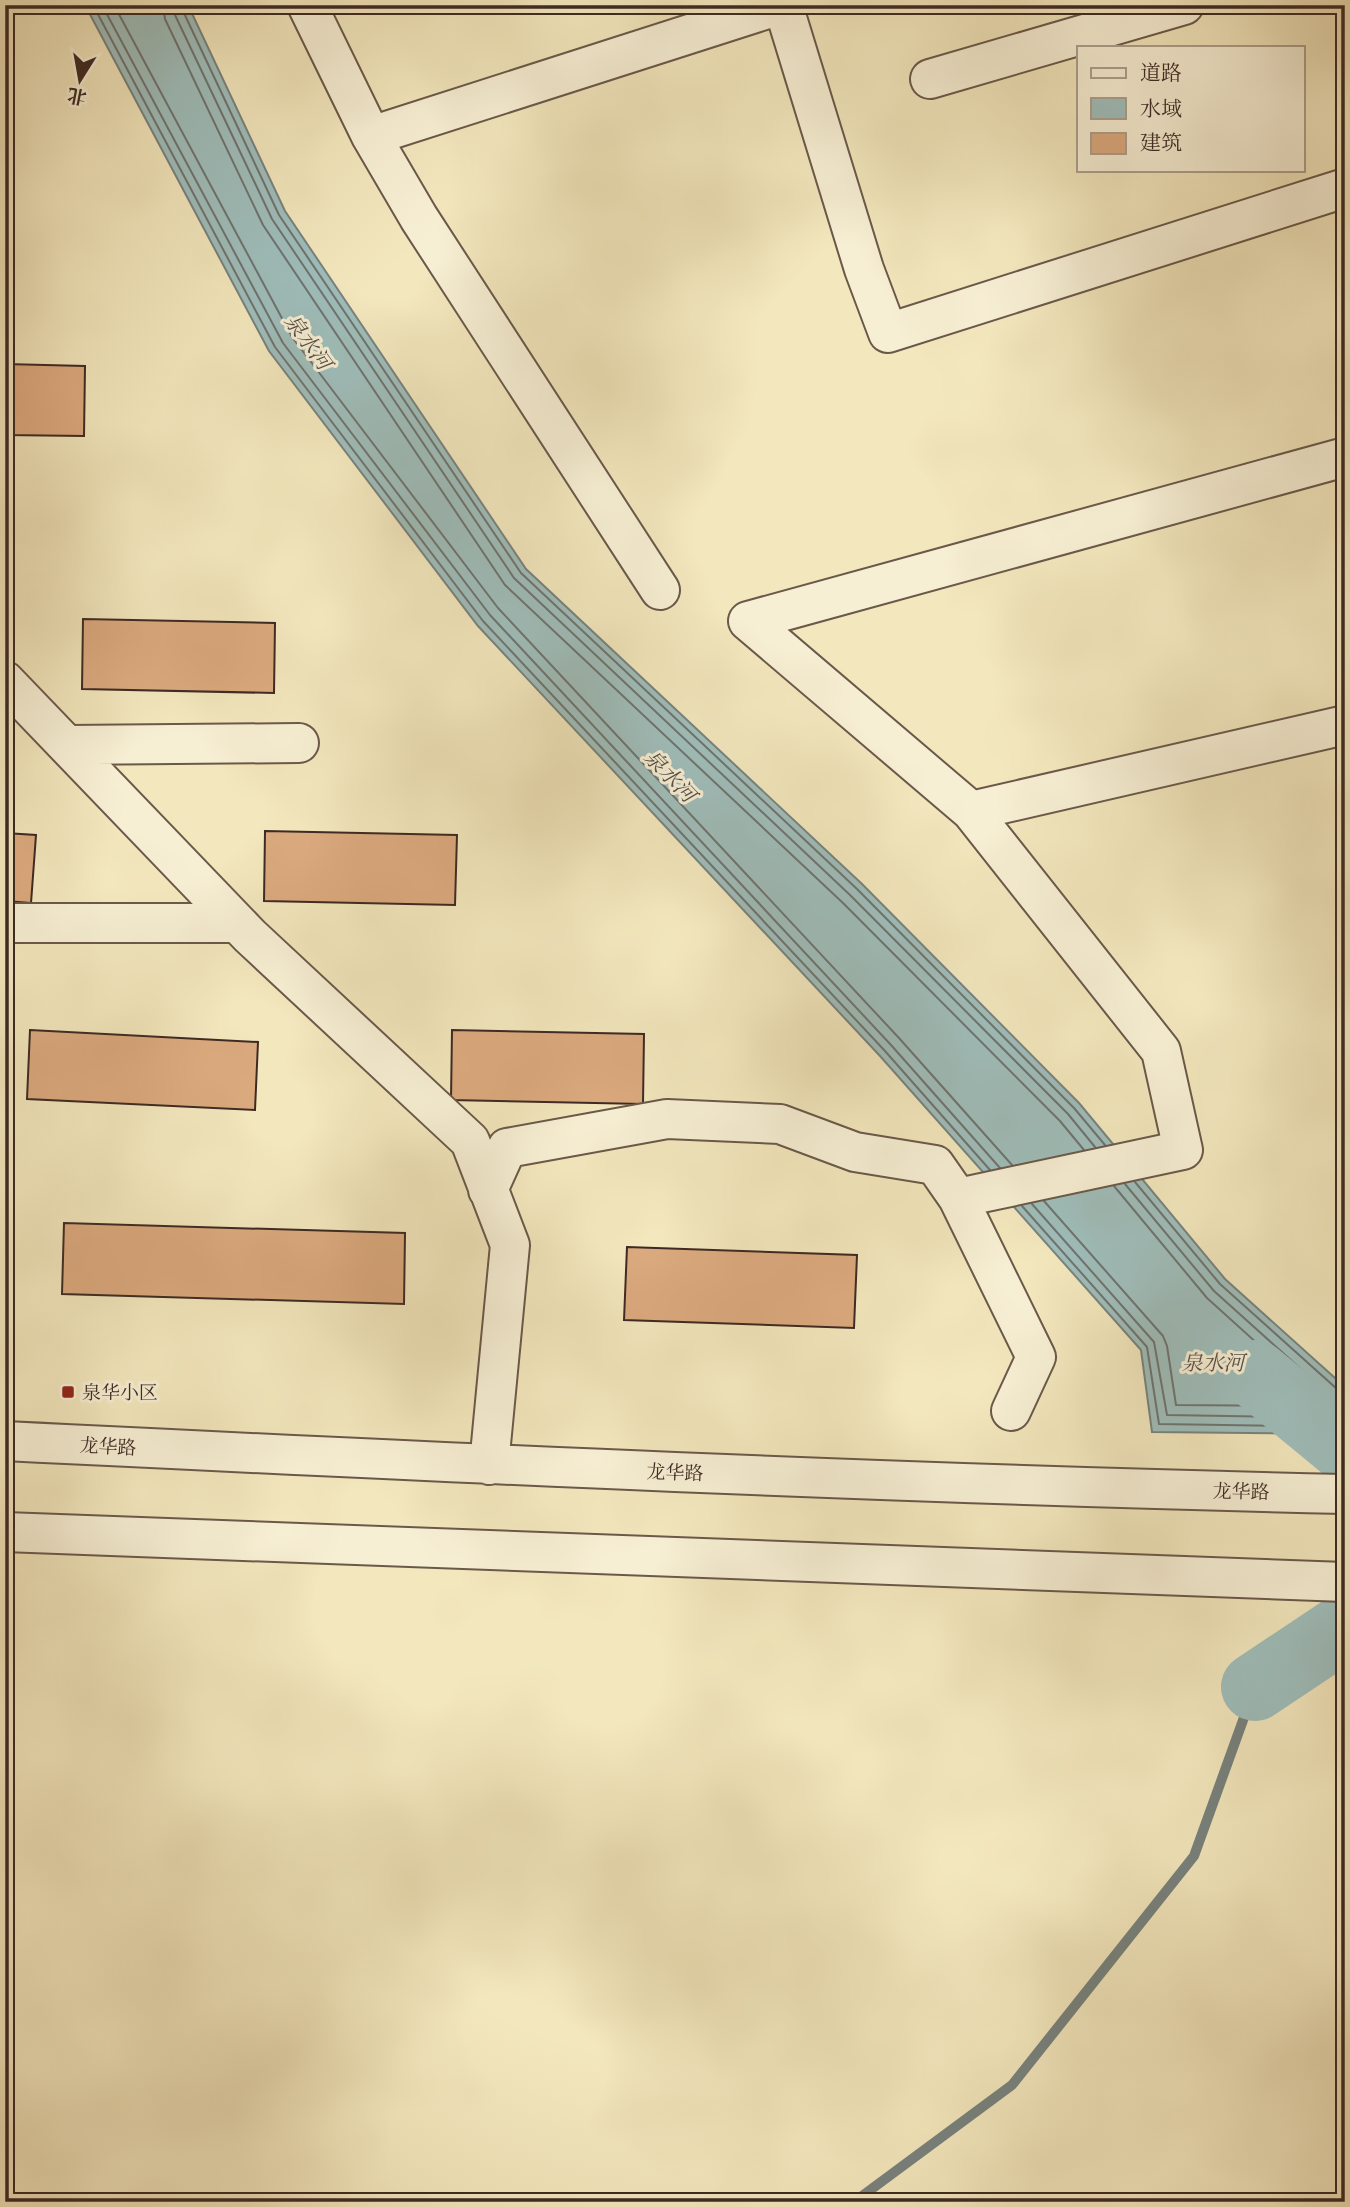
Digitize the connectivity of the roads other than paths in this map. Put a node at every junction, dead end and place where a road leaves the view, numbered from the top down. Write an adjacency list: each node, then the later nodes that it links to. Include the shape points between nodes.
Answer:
1 (307, 5): 5 (street)
2 (782, 5): 5 (street); 6 (street, via 888,332)
3 (1184, 5): 4 (street)
4 (930, 79)
5 (371, 136): 8 (street, via 419,218)
6 (1345, 188)
7 (1345, 457): 14 (street, via 748,621)
8 (660, 590)
9 (5, 681): 12 (street)
10 (5, 724): 12 (street)
11 (1345, 725): 14 (street)
12 (57, 735): 13 (street); 16 (street)
13 (299, 743)
14 (971, 811): 18 (street, via 1161,1051 1183,1150)
15 (5, 923): 16 (street)
16 (237, 923): 17 (street, via 470,1141)
17 (488, 1190): 18 (street, via 507,1148 667,1119 780,1124 855,1152 935,1165); 21 (street, via 510,1245)
18 (958, 1198): 19 (street, via 1036,1357)
19 (1011, 1411)
20 (5, 1441): 21 (street, 龙华路)
21 (489, 1465): 22 (street, 龙华路)
22 (1345, 1494)
23 (5, 1532): 24 (street)
24 (1345, 1582)

